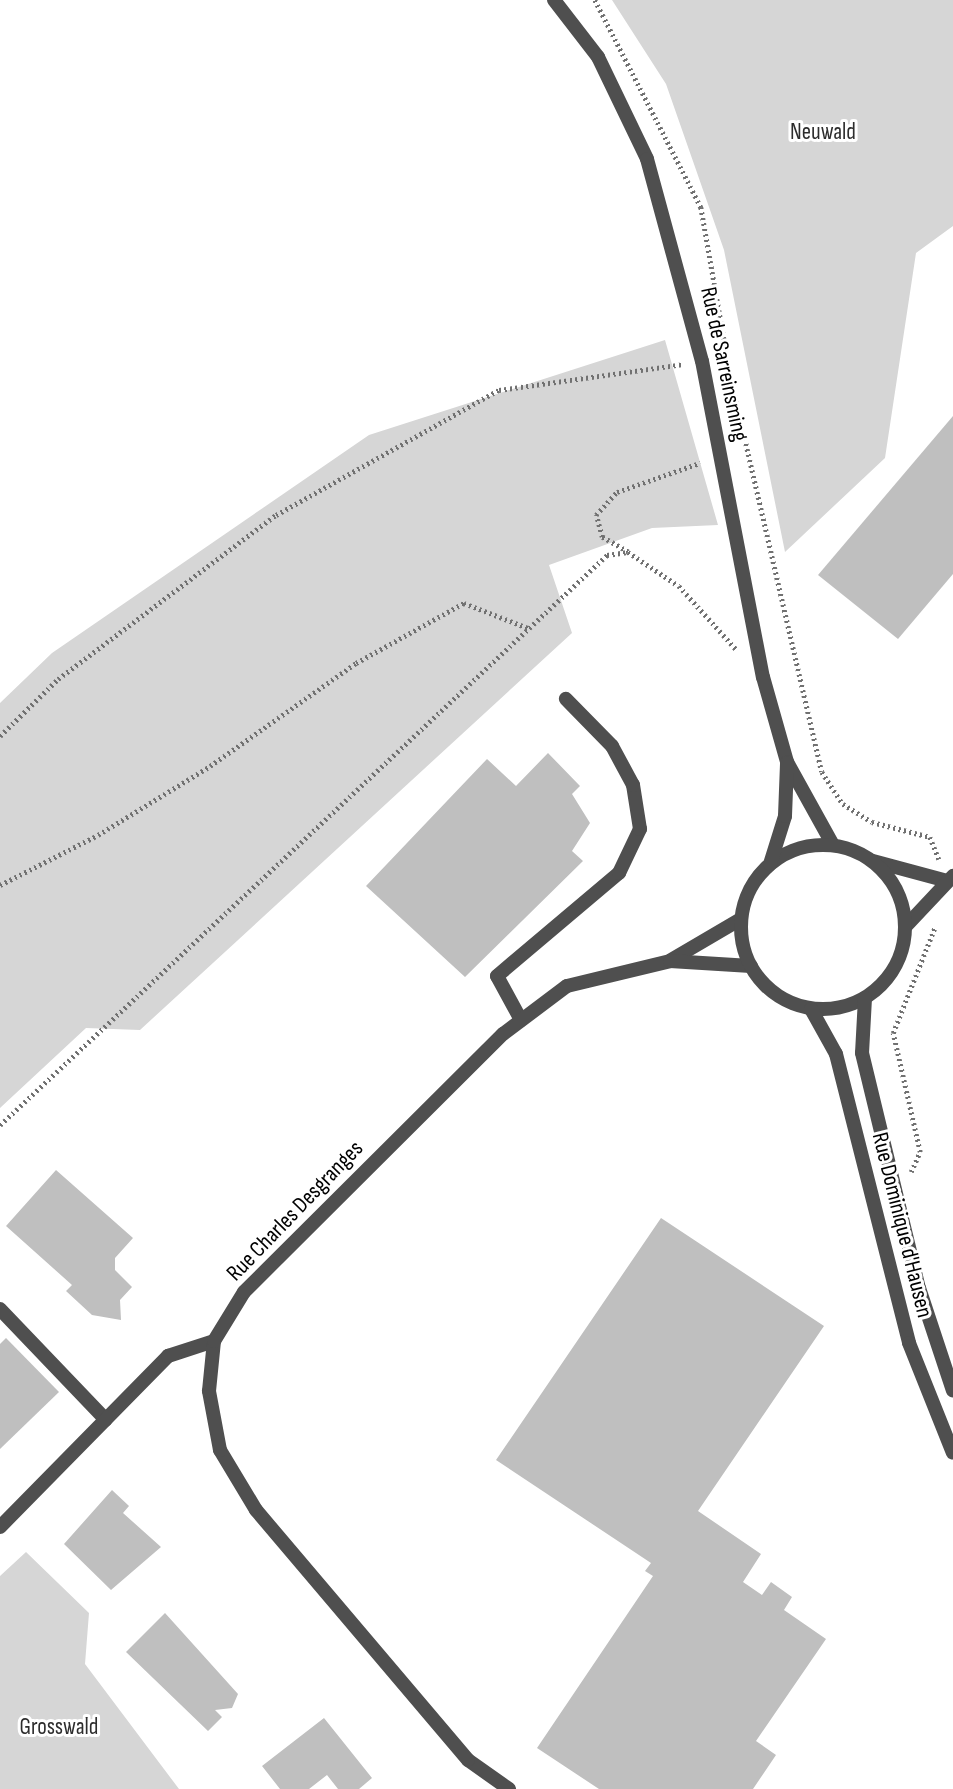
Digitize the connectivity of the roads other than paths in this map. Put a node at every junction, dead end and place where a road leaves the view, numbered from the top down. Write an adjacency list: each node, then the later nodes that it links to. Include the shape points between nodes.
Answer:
1 (554, 0): 3 (street, Rue de Sarreinsming, via 598,57 647,159 702,361 763,677)
2 (566, 699): 14 (street, via 612,746 633,785 640,829 619,873 497,976)
3 (787, 762): 4 (street, Rue de Sarreinsming); 6 (street, Rue de Sarreinsming, via 785,816)
4 (833, 845): 5 (street); 6 (street, via 800,849)
5 (873, 861): 7 (street); 9 (street, via 891,879)
6 (770, 864): 8 (street, via 751,889)
7 (950, 879): 9 (street)
8 (741, 919): 10 (street, Rue Charles Desgranges); 11 (street)
9 (906, 926): 12 (street, via 895,967)
10 (670, 961): 11 (street, Rue Charles Desgranges); 14 (street, Rue Charles Desgranges, via 567,986)
11 (751, 966): 13 (street, via 766,986)
12 (865, 998): 13 (street); 17 (street, Rue Dominique d'Hausen, via 862,1053 919,1288)
13 (811, 1009): 19 (street, Rue Dominique d'Hausen, via 836,1054 909,1343)
14 (521, 1020): 16 (street, Rue Charles Desgranges, via 244,1292)
15 (0, 1309): 18 (street)
16 (214, 1341): 18 (street, via 167,1356); 21 (street, Rue Charles Desgranges, via 209,1391 220,1450 256,1510 468,1760)
17 (953, 1391)
18 (106, 1420): 20 (street)
19 (953, 1452)
20 (0, 1527)
21 (509, 1789)

